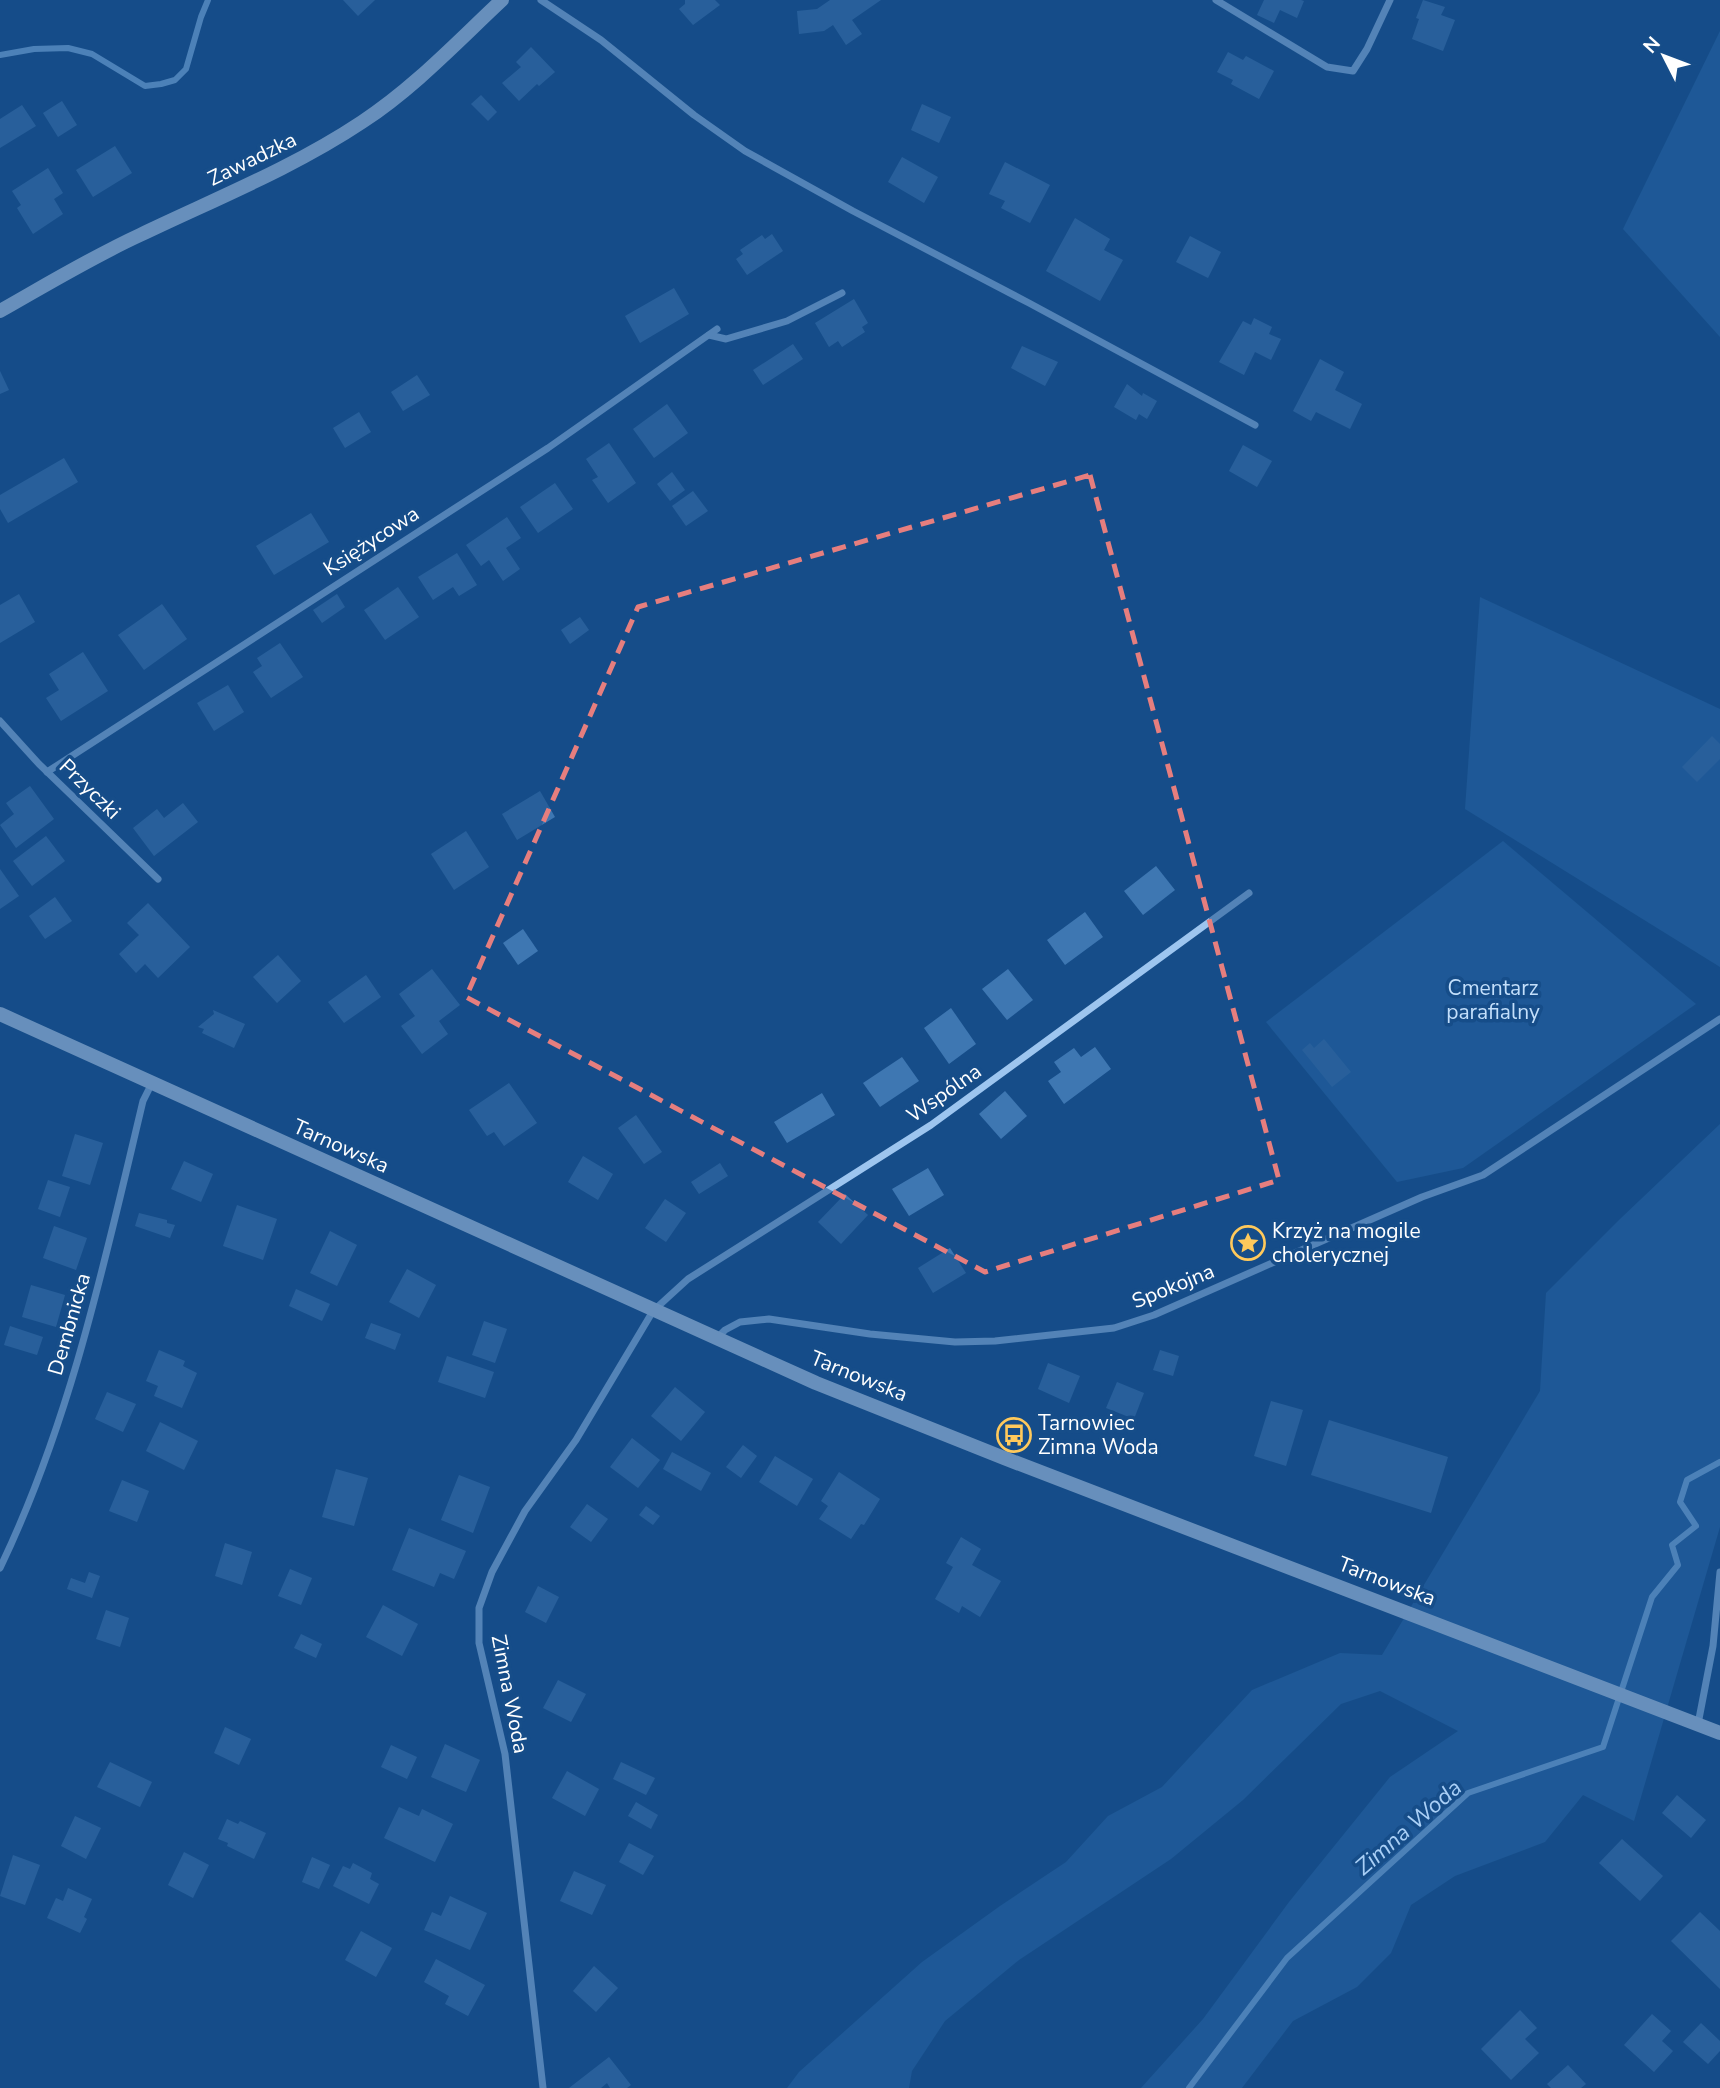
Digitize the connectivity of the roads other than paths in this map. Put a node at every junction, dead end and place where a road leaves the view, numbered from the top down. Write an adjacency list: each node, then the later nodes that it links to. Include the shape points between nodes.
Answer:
1 (541, 0): 9 (street, via 601,40 745,151)
2 (1216, 0): 3 (street, via 1327,67 1353,71)
3 (1390, 0)
4 (499, 3): 6 (main road, Zawadzka, via 437,63 329,143 138,236)
5 (842, 293): 8 (street, via 787,321 726,339)
6 (0, 310)
7 (718, 329): 8 (street, Księżycowa)
8 (709, 335): 11 (street, Księżycowa, via 548,448)
9 (1255, 425)
10 (0, 721): 11 (street, Przyczki)
11 (47, 772): 12 (street, Przyczki)
12 (158, 879)
13 (1249, 894): 17 (street, Wspólna, via 931,1125 688,1279)
14 (0, 1014): 16 (main road, Tarnowska)
15 (1720, 1019): 18 (street, Spokojna, via 1483,1175 1114,1328 995,1342 955,1342 769,1319 740,1322)
16 (152, 1083): 17 (main road, Tarnowska); 19 (street, Dembnicka, via 143,1101 99,1284 56,1434)
17 (653, 1311): 18 (main road, Tarnowska); 23 (street, Zimna Woda, via 576,1440 525,1511 492,1572 479,1608 479,1643 505,1754)
18 (717, 1339): 21 (main road, Tarnowska, via 1004,1458)
19 (0, 1568)
20 (1720, 1572): 21 (street, via 1713,1646)
21 (1698, 1724): 22 (main road, Tarnowska)
22 (1720, 1733)
23 (543, 2088)

